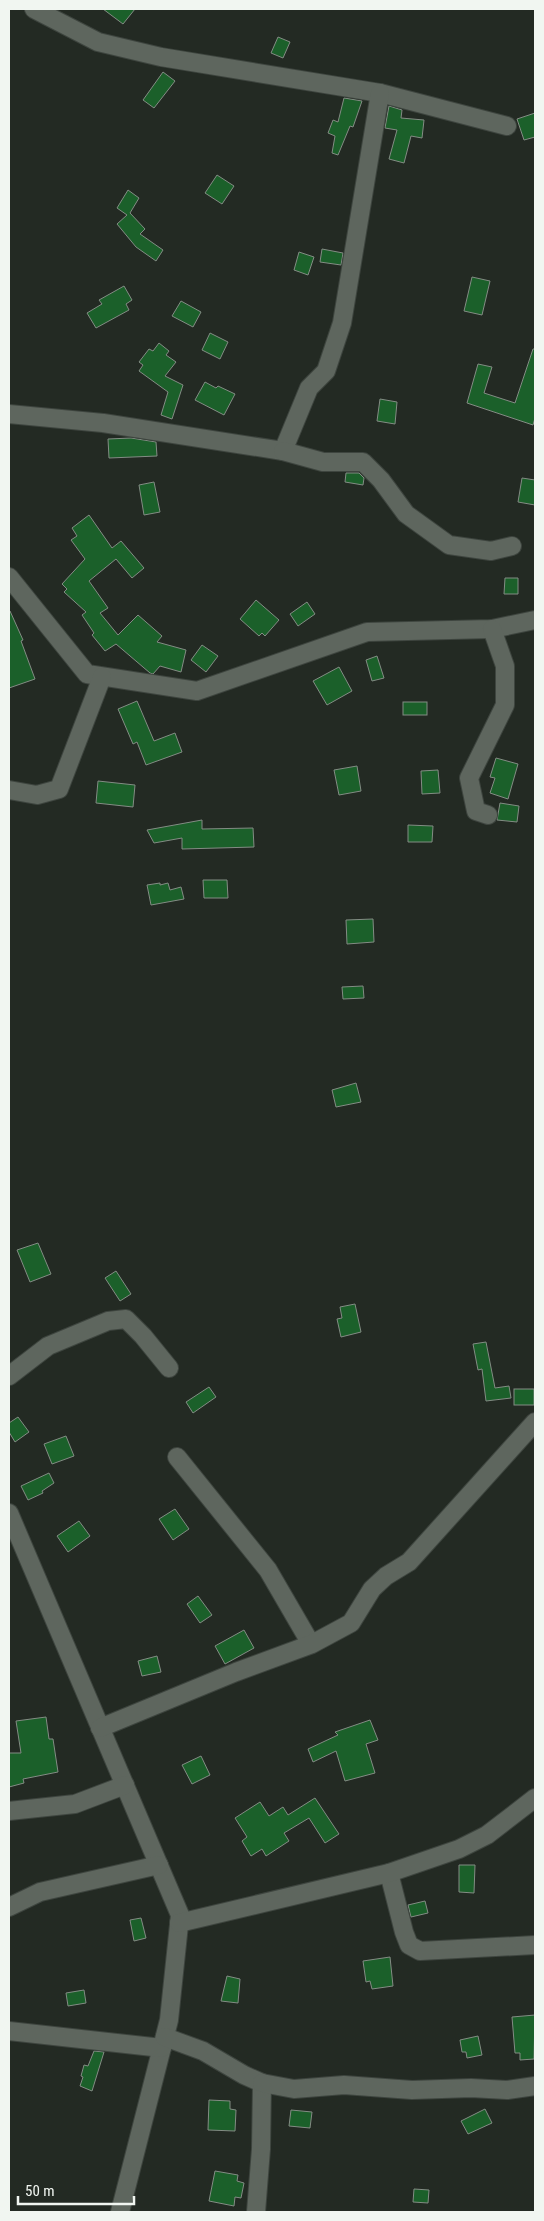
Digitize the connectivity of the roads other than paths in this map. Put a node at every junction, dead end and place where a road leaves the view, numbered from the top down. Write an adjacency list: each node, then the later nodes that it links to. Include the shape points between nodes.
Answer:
1 (34, 9): 2 (street, via 98,42 161,57)
2 (380, 93): 3 (street); 5 (street, via 342,322 326,372 310,388)
3 (507, 126)
4 (9, 414): 5 (street, via 103,423)
5 (283, 452): 6 (street, via 323,462 364,462 406,514 448,545 491,551)
6 (512, 546)
7 (9, 577): 10 (street, via 87,674)
8 (535, 620): 9 (street)
9 (492, 629): 10 (street, via 367,632 197,691); 12 (street, via 506,666 505,705 469,778 476,811)
10 (102, 677): 11 (street, via 59,788 37,795)
11 (9, 790)
12 (488, 815)
13 (169, 1368): 14 (street, via 126,1319 108,1321 48,1346)
14 (9, 1376)
15 (535, 1422): 18 (street, via 409,1562 372,1589 351,1623)
16 (177, 1457): 18 (street, via 268,1570)
17 (9, 1513): 19 (street)
18 (311, 1644): 19 (street)
19 (100, 1728): 20 (street)
20 (125, 1785): 22 (street, via 75,1804); 23 (street)
21 (535, 1798): 24 (street, via 487,1835 459,1849)
22 (9, 1811)
23 (159, 1865): 25 (street, via 40,1892); 26 (street, via 180,1914)
24 (390, 1873): 26 (street); 27 (street, via 404,1932 409,1945 420,1951)
25 (9, 1907)
26 (179, 1923): 29 (street, via 169,2020)
27 (535, 1945)
28 (9, 2030): 29 (street)
29 (163, 2042): 30 (street, via 203,2052); 32 (street)
30 (262, 2083): 31 (street, via 294,2089 344,2085 412,2090 507,2090); 33 (street, via 262,2149)
31 (535, 2086)
32 (120, 2212)
33 (256, 2212)

